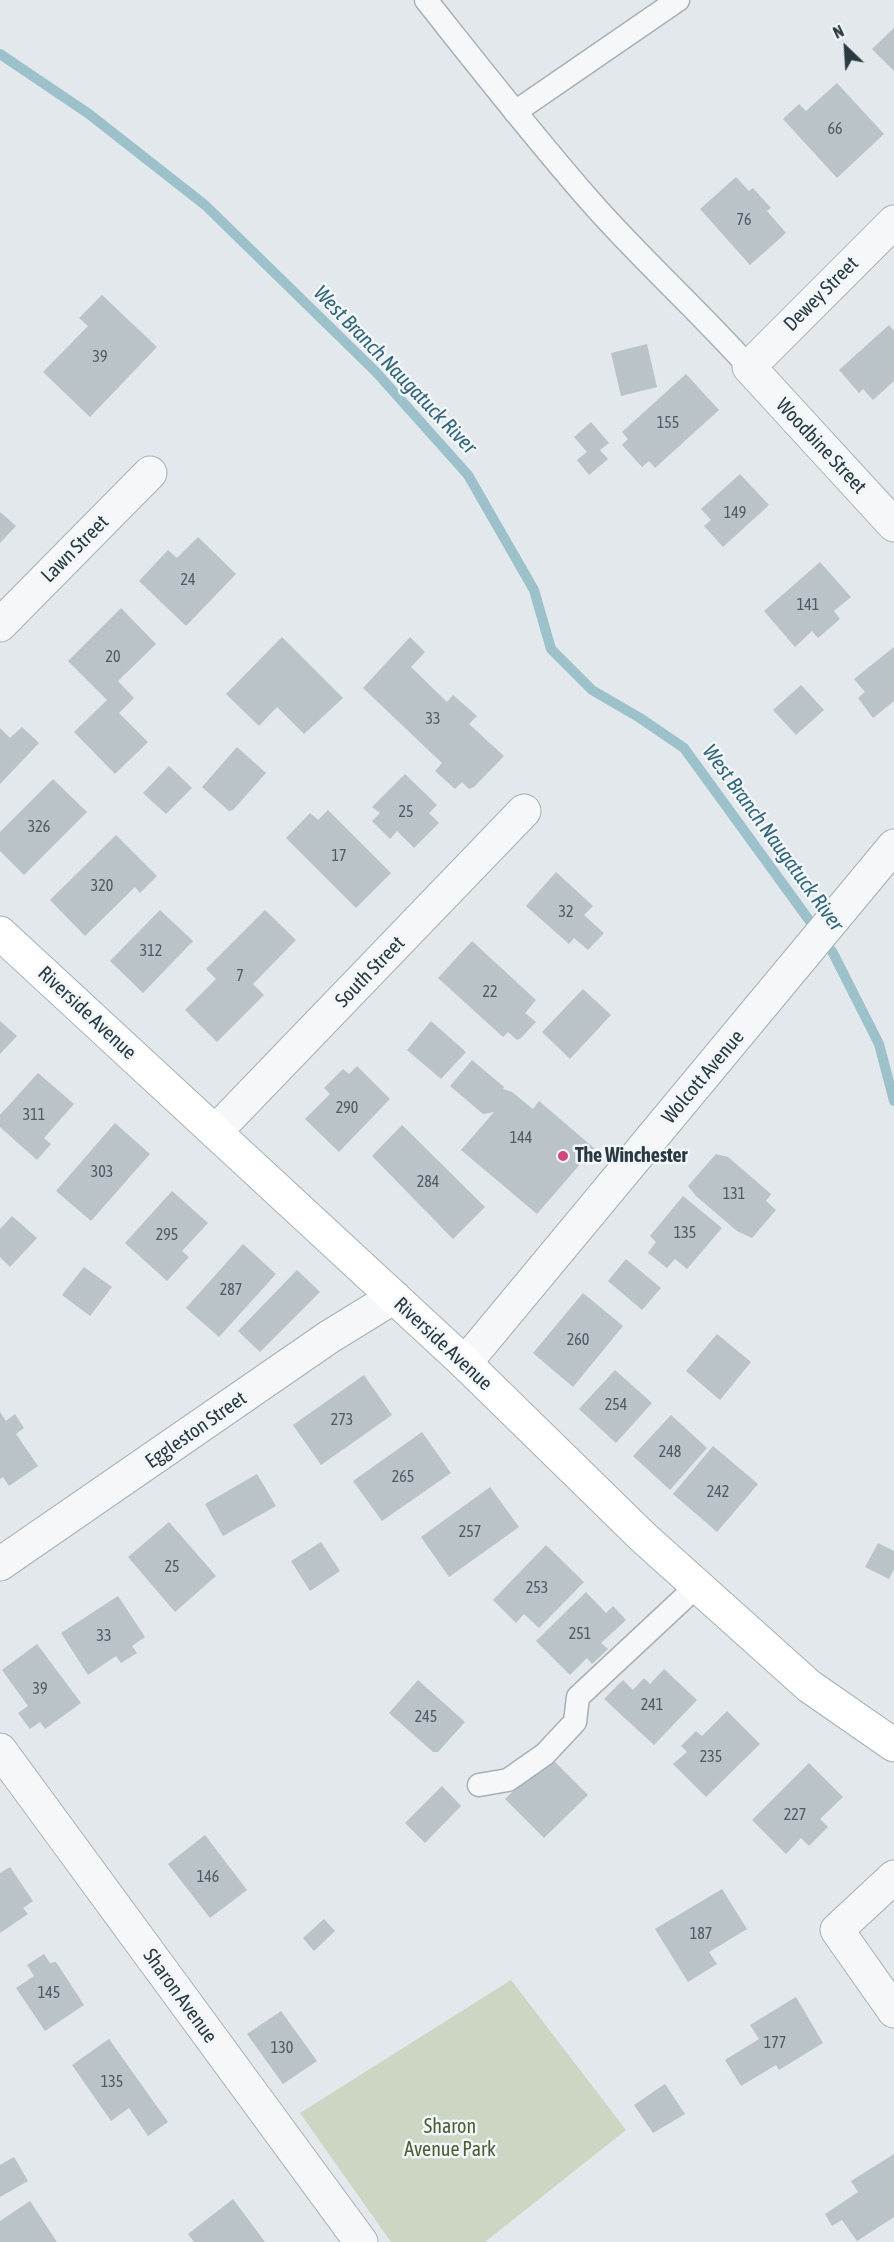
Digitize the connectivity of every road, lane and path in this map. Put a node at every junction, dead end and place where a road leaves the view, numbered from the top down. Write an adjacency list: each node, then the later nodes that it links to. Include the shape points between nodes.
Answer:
1 (426, 0): 3 (lane)
2 (678, 0): 3 (lane)
3 (515, 112): 5 (lane, via 592,203)
4 (894, 222): 5 (street, Dewey Street)
5 (749, 367): 7 (street, Woodbine Street)
6 (150, 473): 8 (street, Lawn Street)
7 (894, 525)
8 (0, 625)
9 (524, 811): 12 (street, South Street)
10 (886, 855): 14 (street, Wolcott Avenue)
11 (0, 933): 12 (street, Riverside Avenue)
12 (215, 1132): 13 (street, Riverside Avenue)
13 (394, 1297): 14 (street, Riverside Avenue); 15 (street, Eggleston Street, via 329,1337)
14 (465, 1363): 16 (street, Riverside Avenue)
15 (0, 1564)
16 (697, 1586): 17 (street, Riverside Avenue, via 809,1686); 19 (lane, via 578,1697 575,1722 544,1754 508,1780)
17 (894, 1745)
18 (0, 1750): 22 (street, Sharon Avenue)
19 (479, 1785)
20 (894, 1877): 21 (street, via 837,1930)
21 (894, 2011)
22 (361, 2242)

